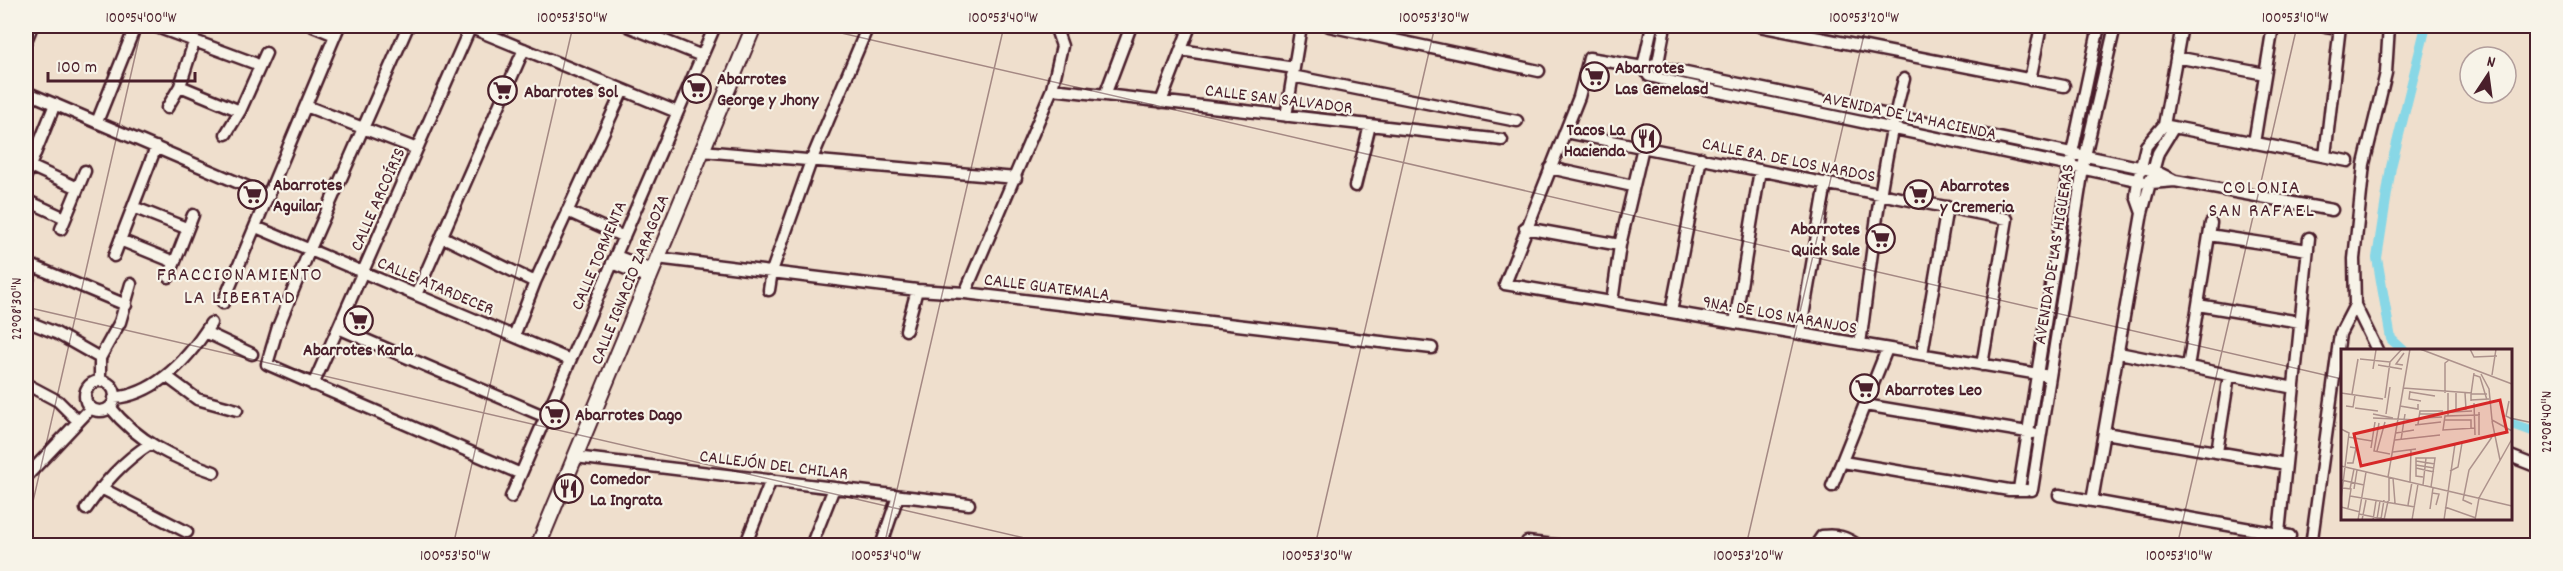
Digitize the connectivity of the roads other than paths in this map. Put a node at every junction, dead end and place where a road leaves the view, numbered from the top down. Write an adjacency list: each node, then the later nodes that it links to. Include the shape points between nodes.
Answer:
1 (32, 26): 29 (street)
2 (138, 26): 59 (street)
3 (154, 26): 30 (street)
4 (313, 26): 28 (street)
5 (408, 26): 63 (street)
6 (470, 26): 31 (street); 70 (street, CALLE ARCOÍRIS)
7 (627, 26): 34 (street)
8 (715, 26): 34 (street, CALLE TORMENTA)
9 (754, 26): 71 (main road, CALLE IGNACIO ZARAGOZA)
10 (868, 26): 76 (street)
11 (1055, 26): 46 (street, via 1062,46)
12 (1131, 26): 49 (street)
13 (1191, 26): 32 (street)
14 (1301, 26): 40 (street)
15 (1329, 26): 39 (street)
16 (1652, 26): 38 (street)
17 (1665, 26): 36 (street)
18 (1760, 26): 27 (street)
19 (2041, 26): 43 (street)
20 (2099, 26): 72 (street, AVENIDA DE LAS HIGUERAS)
21 (2115, 26): 73 (street, AVENIDA DE LAS HIGUERAS)
22 (2182, 26): 35 (street)
23 (2272, 26): 41 (street)
24 (2326, 26): 26 (street)
25 (2389, 26): 134 (street, via 2386,73 2364,165 2354,259)
26 (2340, 27): 74 (street)
27 (1788, 28): 43 (street)
28 (337, 30): 52 (street)
29 (26, 41)
30 (194, 42): 37 (street); 44 (street)
31 (524, 49): 47 (street); 108 (street)
32 (1181, 50): 40 (street); 50 (street)
33 (266, 52): 37 (street)
34 (702, 56): 55 (street, CALLE TORMENTA)
35 (2176, 57): 41 (street); 61 (street)
36 (1658, 63): 38 (street); 57 (street, AVENIDA DE LA HACIENDA, via 1662,68)
37 (258, 67): 54 (street)
38 (1643, 67): 62 (street, AVENIDA DE LA HACIENDA, via 1649,76 1659,79); 64 (street, via 1590,58)
39 (1539, 71)
40 (1293, 72): 56 (street); 58 (street)
41 (2265, 74): 67 (street)
42 (1904, 79): 57 (street)
43 (2030, 80): 45 (street)
44 (180, 86): 53 (street); 54 (street)
45 (2064, 86)
46 (1052, 89): 49 (street, CALLE SAN SALVADOR); 86 (street)
47 (622, 90): 55 (street); 100 (street)
48 (26, 92): 51 (street)
49 (1105, 95): 50 (street, CALLE SAN SALVADOR)
50 (1161, 102): 56 (street, CALLE SAN SALVADOR)
51 (55, 104): 59 (street); 84 (street)
52 (306, 106): 63 (street); 95 (street)
53 (167, 108)
54 (240, 111): 65 (street)
55 (677, 112): 109 (street, CALLE TORMENTA)
56 (1286, 116): 60 (street, CALLE SAN SALVADOR)
57 (1894, 116): 62 (street); 72 (street, AVENIDA DE LA HACIENDA)
58 (1517, 121)
59 (97, 122): 68 (street)
60 (1370, 125): 66 (street, CALLE SAN SALVADOR); 91 (street)
61 (2169, 126): 67 (street); 79 (street, via 2146,146); 83 (street)
62 (1892, 128): 78 (street, AVENIDA DE LA HACIENDA); 94 (street)
63 (364, 129): 70 (street); 113 (street)
64 (1565, 132): 69 (street, CALLE 8A. DE LOS NARDOS); 80 (street)
65 (226, 134)
66 (1502, 140)
67 (2254, 143): 74 (street)
68 (156, 147): 95 (street); 97 (street)
69 (1643, 147): 75 (street, CALLE 8A. DE LOS NARDOS); 92 (street)
70 (417, 149): 121 (street, CALLE ARCOÍRIS)
71 (702, 151): 76 (street); 119 (main road, CALLE IGNACIO ZARAGOZA)
72 (2072, 153): 73 (street, AVENIDA DE LA HACIENDA); 78 (street, AVENIDA DE LAS HIGUERAS)
73 (2085, 156): 79 (street, AVENIDA DE LA HACIENDA); 81 (street, AVENIDA DE LAS HIGUERAS)
74 (2325, 156): 77 (street)
75 (1701, 159): 82 (street, CALLE 8A. DE LOS NARDOS); 135 (street)
76 (811, 161): 86 (street); 120 (street)
77 (2348, 161)
78 (2070, 165): 81 (street, AVENIDA DE LA HACIENDA); 154 (street, AVENIDA DE LAS HIGUERAS)
79 (2140, 167): 83 (street, AVENIDA DE LA HACIENDA); 87 (street)
80 (1550, 168): 92 (street); 106 (street)
81 (2083, 168): 87 (street, AVENIDA DE LA HACIENDA); 157 (street, AVENIDA DE LAS HIGUERAS)
82 (1760, 170): 89 (street, CALLE 8A. DE LOS NARDOS); 138 (street)
83 (2153, 170): 88 (street, AVENIDA DE LA HACIENDA); 90 (street)
84 (28, 171): 93 (street)
85 (85, 171): 93 (street)
86 (1016, 178): 128 (street)
87 (2138, 180): 90 (street, AVENIDA DE LA HACIENDA); 101 (street, via 2136,196)
88 (2175, 181): 90 (street, AVENIDA DE LA HACIENDA); 99 (street, AVENIDA DE LA HACIENDA)
89 (1826, 183): 94 (street, CALLE 8A. DE LOS NARDOS); 141 (street)
90 (2151, 183): 101 (street)
91 (1355, 186)
92 (1633, 186): 112 (street)
93 (78, 188): 96 (street, via 63,223)
94 (1880, 194): 98 (street, CALLE 8A. DE LOS NARDOS); 143 (street)
95 (269, 196): 104 (street)
96 (26, 200)
97 (133, 207): 105 (street); 111 (street)
98 (1947, 207): 149 (street); 152 (street, CALLE 8A. DE LOS NARDOS, via 2007,219)
99 (2332, 210)
100 (567, 211): 109 (street); 123 (street)
101 (2142, 213): 147 (street)
102 (192, 215): 105 (street)
103 (2211, 223): 107 (street)
104 (256, 226): 113 (street, CALLE ATARDECER); 131 (street)
105 (186, 228): 117 (street)
106 (1525, 228): 112 (street); 130 (street, 9NA. DE LOS NARANJOS, via 1504,284)
107 (2209, 235): 114 (street); 133 (street)
108 (442, 237): 123 (street); 129 (street)
109 (624, 237): 116 (street, CALLE TORMENTA)
110 (2309, 238): 114 (street)
111 (120, 240): 115 (street); 117 (street)
112 (1620, 245): 130 (street)
113 (310, 249): 121 (street, CALLE ATARDECER); 160 (street, via 267,364)
114 (2308, 250): 137 (street)
115 (114, 256)
116 (614, 259): 119 (street, CALLE GUATEMALA); 151 (street, CALLE TORMENTA)
117 (174, 262): 122 (street)
118 (29, 264): 124 (street); 132 (street)
119 (653, 269): 120 (street, CALLE GUATEMALA); 174 (main road, CALLE IGNACIO ZARAGOZA)
120 (772, 271): 126 (street); 127 (street, CALLE GUATEMALA)
121 (363, 272): 129 (street, CALLE ATARDECER); 139 (street, CALLE ARCOÍRIS)
122 (169, 277)
123 (535, 282): 142 (street)
124 (26, 284)
125 (131, 284): 132 (street)
126 (768, 290)
127 (917, 290): 128 (street, CALLE GUATEMALA); 140 (street)
128 (964, 293): 144 (street, CALLE GUATEMALA)
129 (416, 295): 142 (street, CALLE ATARDECER)
130 (1612, 302): 135 (street, 9NA. DE LOS NARANJOS)
131 (223, 303)
132 (126, 305): 150 (street)
133 (2198, 305): 137 (street); 153 (street)
134 (2355, 305): 146 (street); 201 (street, via 2340,334)
135 (1671, 312): 138 (street, 9NA. DE LOS NARANJOS)
136 (26, 321): 150 (street)
137 (2300, 322): 161 (street)
138 (1736, 323): 141 (street, 9NA. DE LOS NARANJOS)
139 (338, 328): 160 (street, CALLE ARCOÍRIS); 166 (street)
140 (906, 330)
141 (1800, 334): 143 (street, 9NA. DE LOS NARANJOS)
142 (514, 336): 151 (street, CALLE ATARDECER)
143 (1860, 344): 145 (street, 9NA. DE LOS NARANJOS)
144 (1432, 348)
145 (1887, 349): 149 (street, 9NA. DE LOS NARANJOS); 163 (street)
146 (2376, 349)
147 (2119, 353): 153 (street); 169 (street)
148 (252, 354): 156 (street, via 208,328)
149 (1922, 354): 152 (street, 9NA. DE LOS NARANJOS)
150 (100, 358): 158 (street)
151 (570, 360): 166 (street, CALLE TORMENTA)
152 (1982, 365): 154 (street, 9NA. DE LOS NARANJOS)
153 (2188, 367): 155 (street)
154 (2038, 374): 157 (street, 9NA. DE LOS NARANJOS); 168 (street, AVENIDA DE LAS HIGUERAS)
155 (2229, 375): 161 (street); 172 (street)
156 (166, 376): 162 (street, via 142,392); 165 (street, via 197,399)
157 (2050, 376): 170 (street, AVENIDA DE LAS HIGUERAS)
158 (100, 381): 162 (street, via 109,385); 164 (street, via 90,385 85,394)
159 (26, 384): 167 (street, via 58,401)
160 (313, 385): 179 (street)
161 (2294, 388): 176 (street)
162 (112, 403): 164 (street, via 101,411); 171 (street, via 129,428)
163 (1865, 405): 168 (street); 175 (street)
164 (91, 408): 167 (street)
165 (237, 410)
166 (546, 417): 179 (street, CALLE TORMENTA)
167 (78, 421): 180 (street)
168 (2029, 432): 170 (street); 185 (street, AVENIDA DE LAS HIGUERAS)
169 (2105, 433): 172 (street); 189 (street)
170 (2041, 435): 185 (street, AVENIDA DE LAS HIGUERAS, via 2035,491)
171 (150, 444): 178 (street); 183 (street, via 134,454)
172 (2217, 452): 176 (street)
173 (2512, 456): 177 (street)
174 (575, 457): 181 (street, CALLEJÓN DEL CHILAR); 194 (main road, CALLE IGNACIO ZARAGOZA)
175 (1843, 462): 182 (street); 185 (street)
176 (2286, 464): 189 (street, via 2285,534)
177 (2538, 467)
178 (214, 472)
179 (521, 474): 188 (street, CALLE TORMENTA)
180 (26, 477)
181 (771, 480): 184 (street, CALLEJÓN DEL CHILAR); 195 (street)
182 (1832, 486)
183 (101, 488): 191 (street); 192 (street)
184 (834, 488): 187 (street, CALLEJÓN DEL CHILAR); 196 (street)
185 (2019, 489)
186 (2059, 495): 189 (street)
187 (898, 496): 190 (street, CALLEJÓN DEL CHILAR); 197 (street)
188 (512, 497)
189 (2092, 501)
190 (969, 504)
191 (86, 509)
192 (187, 532)
193 (1527, 542): 198 (street)
194 (538, 546)
195 (745, 546)
196 (811, 546)
197 (881, 546)
198 (1564, 546)
199 (1815, 546): 200 (street, via 1822,536 1834,535 1846,537)
200 (1858, 546)
201 (2311, 546)

